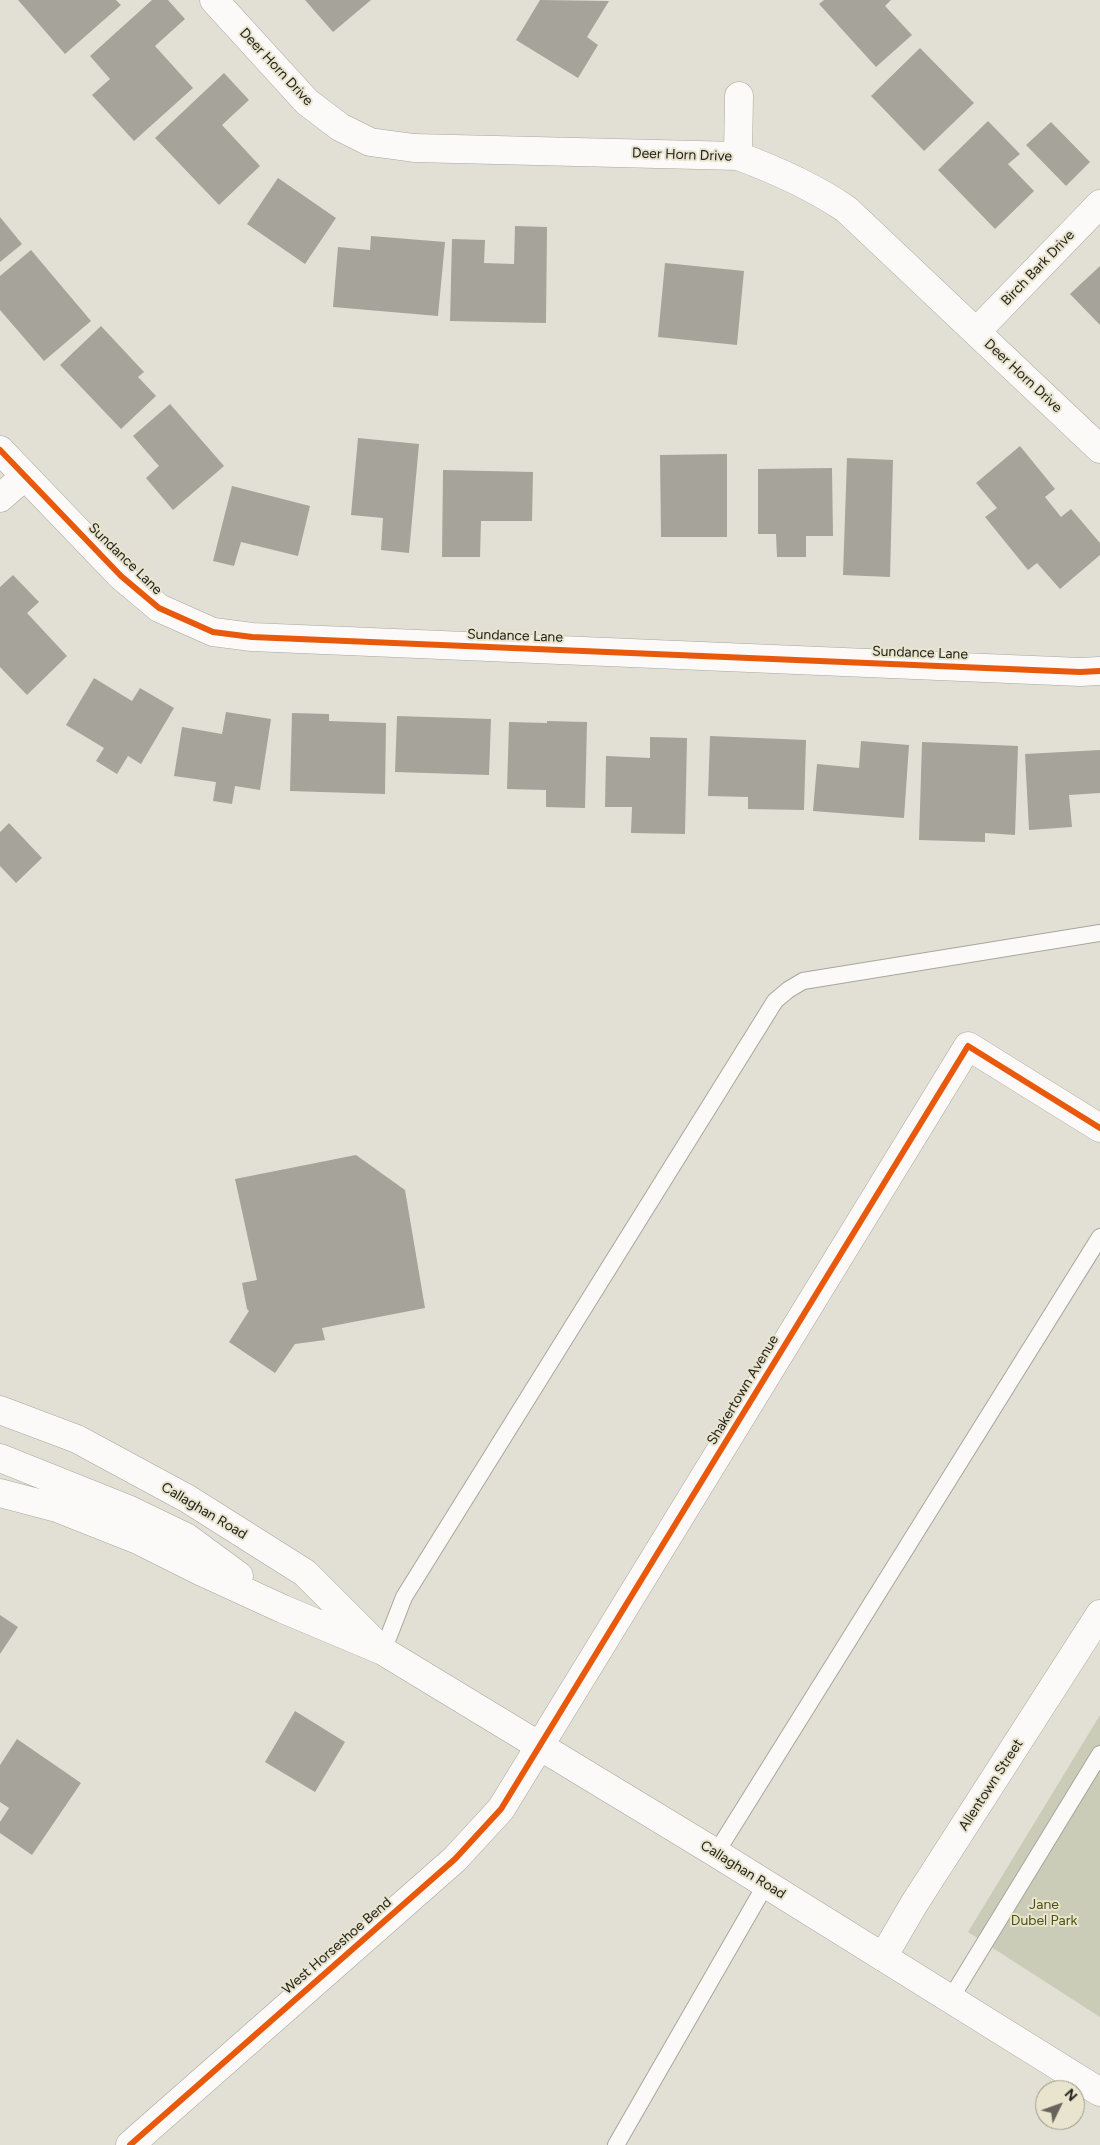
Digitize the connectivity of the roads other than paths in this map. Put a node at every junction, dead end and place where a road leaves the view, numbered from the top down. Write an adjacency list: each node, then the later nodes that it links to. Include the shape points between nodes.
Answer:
1 (214, 0): 3 (street, Deer Horn Drive, via 307,102 340,127 370,142 414,148)
2 (739, 96): 3 (street)
3 (738, 156): 5 (street, Deer Horn Drive, via 772,168 846,208)
4 (1100, 204): 5 (street, Birch Bark Drive)
5 (976, 332): 6 (street, Deer Horn Drive)
6 (1100, 448)
7 (0, 450): 8 (street, Sundance Lane)
8 (24, 477): 9 (street); 10 (street, Sundance Lane, via 121,576 159,608 213,632 262,638)
9 (0, 498)
10 (1100, 671)
11 (1100, 933): 19 (lane, via 803,981 775,1001 404,1597)
12 (1100, 1128): 20 (street, Shakertown Avenue, via 968,1046)
13 (1100, 1237): 22 (lane)
14 (0, 1410): 19 (street, Callaghan Road, via 77,1439 188,1499 305,1573)
15 (0, 1458): 17 (street, via 130,1510 186,1537)
16 (0, 1493): 17 (street, Callaghan Road, via 57,1508 138,1540)
17 (283, 1609): 19 (street, Callaghan Road)
18 (1100, 1614): 24 (street, Allentown Street)
19 (383, 1651): 20 (street, Callaghan Road)
20 (540, 1746): 22 (street, Callaghan Road); 27 (street, West Horseshoe Bend, via 501,1809 456,1859)
21 (1100, 1754): 25 (lane)
22 (716, 1853): 23 (street, Callaghan Road)
23 (766, 1884): 24 (street, Callaghan Road); 28 (lane)
24 (883, 1957): 25 (street, Callaghan Road)
25 (951, 1998): 26 (street, Callaghan Road)
26 (1100, 2092)
27 (130, 2145)
28 (616, 2145)

